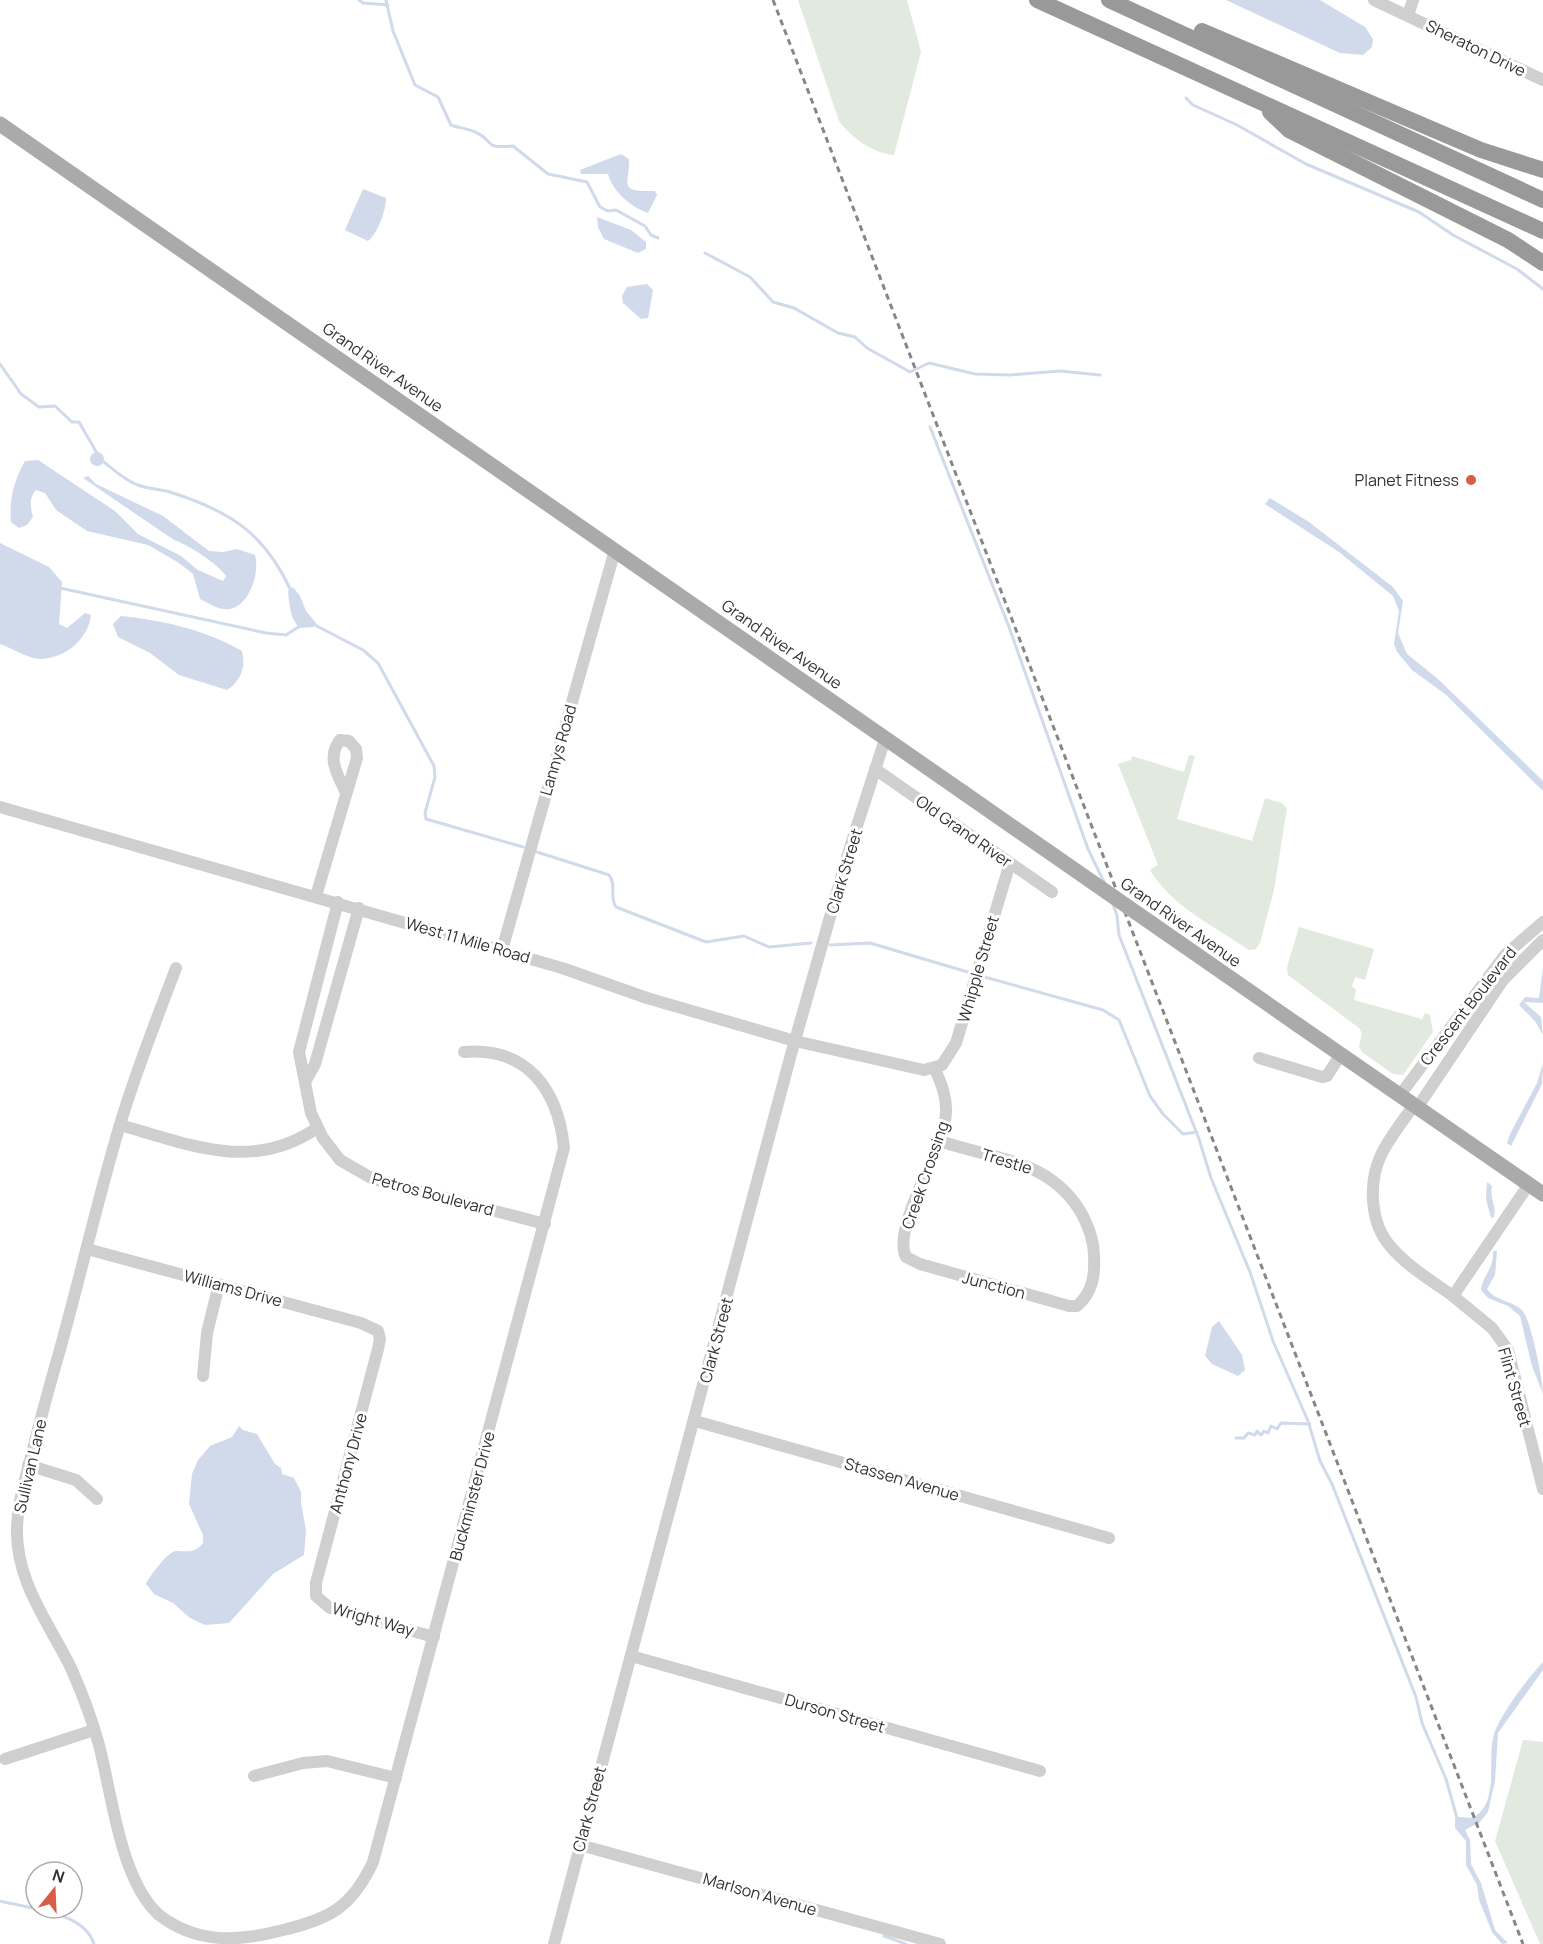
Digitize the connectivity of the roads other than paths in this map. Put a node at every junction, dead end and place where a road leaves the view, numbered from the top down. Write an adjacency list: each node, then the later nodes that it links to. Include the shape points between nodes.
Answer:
1 (1037, 0): 8 (highway)
2 (1108, 0): 11 (highway)
3 (1124, 0): 10 (highway, via 1481,150)
4 (1374, 0): 6 (street, Sheraton Drive)
5 (1413, 0): 6 (street)
6 (1408, 15): 7 (street, Sheraton Drive)
7 (1543, 80)
8 (1261, 103): 12 (highway); 13 (highway, via 1289,130 1508,240)
9 (0, 124): 14 (main road, Grand River Avenue)
10 (1543, 170)
11 (1543, 200)
12 (1543, 231)
13 (1543, 263)
14 (615, 550): 15 (main road, Grand River Avenue); 26 (street, Lannys Road)
15 (885, 739): 16 (street, Clark Street); 32 (main road, Grand River Avenue, bridge)
16 (875, 769): 19 (street, Old Grand River); 30 (street, Clark Street)
17 (346, 793): 21 (street)
18 (0, 807): 21 (street, West 11 Mile Road)
19 (1010, 863): 20 (street, Old Grand River); 34 (street, Whipple Street, via 956,1043)
20 (1052, 892)
21 (316, 896): 22 (street, West 11 Mile Road)
22 (338, 902): 23 (street, West 11 Mile Road); 28 (street, Petros Boulevard)
23 (358, 908): 26 (street, West 11 Mile Road); 29 (street)
24 (1543, 922): 36 (street, Crescent Boulevard, via 1499,962)
25 (1543, 940): 37 (street, Crescent Boulevard, via 1503,980)
26 (502, 950): 30 (street, West 11 Mile Road)
27 (176, 968): 38 (street, Sullivan Lane)
28 (315, 986): 29 (street); 35 (street, Petros Boulevard, via 299,1052)
29 (335, 992): 35 (street, via 315,1064)
30 (795, 1041): 34 (street, West 11 Mile Road, via 924,1070); 51 (street, Clark Street)
31 (464, 1052): 43 (street, Buckminster Drive, via 499,1053 520,1063 553,1098 564,1148)
32 (1341, 1054): 33 (street, via 1328,1076 1322,1077); 36 (main road, Grand River Avenue)
33 (1259, 1058)
34 (935, 1069): 40 (street, Creek Crossing, via 946,1100)
35 (305, 1082): 39 (street, Petros Boulevard)
36 (1400, 1095): 37 (main road, Grand River Avenue)
37 (1415, 1106): 41 (main road, Grand River Avenue); 48 (street, Crescent Boulevard, via 1381,1155 1373,1178 1372,1202 1390,1246)
38 (120, 1125): 39 (street, via 209,1150 248,1153 281,1147); 45 (street, Sullivan Lane)
39 (317, 1128): 43 (street, Petros Boulevard, via 340,1160 373,1179)
40 (940, 1141): 44 (street, Creek Crossing, via 920,1186); 47 (street, Trestle, via 1041,1171 1059,1184 1089,1228 1094,1246 1094,1278)
41 (1529, 1184): 42 (main road, Grand River Avenue); 48 (street)
42 (1543, 1194)
43 (545, 1224): 57 (street, Buckminster Drive)
44 (902, 1246): 47 (street, Junction, via 906,1257 920,1264 1069,1306 1077,1306)
45 (87, 1249): 46 (street, Williams Drive); 52 (street, Sullivan Lane)
46 (219, 1284): 49 (street, Williams Drive); 50 (street, via 207,1333)
47 (1088, 1293)
48 (1453, 1296): 53 (street, Flint Street, via 1492,1328 1508,1350)
49 (378, 1331): 56 (street, Anthony Drive, via 378,1349 316,1583)
50 (203, 1376)
51 (695, 1421): 55 (street, Stassen Avenue); 58 (street, Clark Street)
52 (28, 1465): 54 (street, via 76,1480); 59 (street, Sullivan Lane, via 16,1531 23,1573 72,1671)
53 (1543, 1490)
54 (97, 1499)
55 (1109, 1538)
56 (316, 1596): 57 (street, Wright Way, via 330,1608)
57 (434, 1637): 63 (street, Buckminster Drive)
58 (631, 1656): 61 (street, Durson Street); 64 (street, Clark Street)
59 (94, 1730): 60 (street); 65 (street, Sullivan Lane, via 138,1888 158,1913 182,1931 208,1940)
60 (5, 1759)
61 (1040, 1771)
62 (254, 1776): 63 (street, via 327,1761)
63 (396, 1778): 65 (street, Buckminster Drive, via 373,1862 355,1894 327,1918)
64 (580, 1845): 66 (street, Clark Street); 67 (street, Marlson Avenue)
65 (264, 1940)
66 (554, 1944)
67 (940, 1944)

